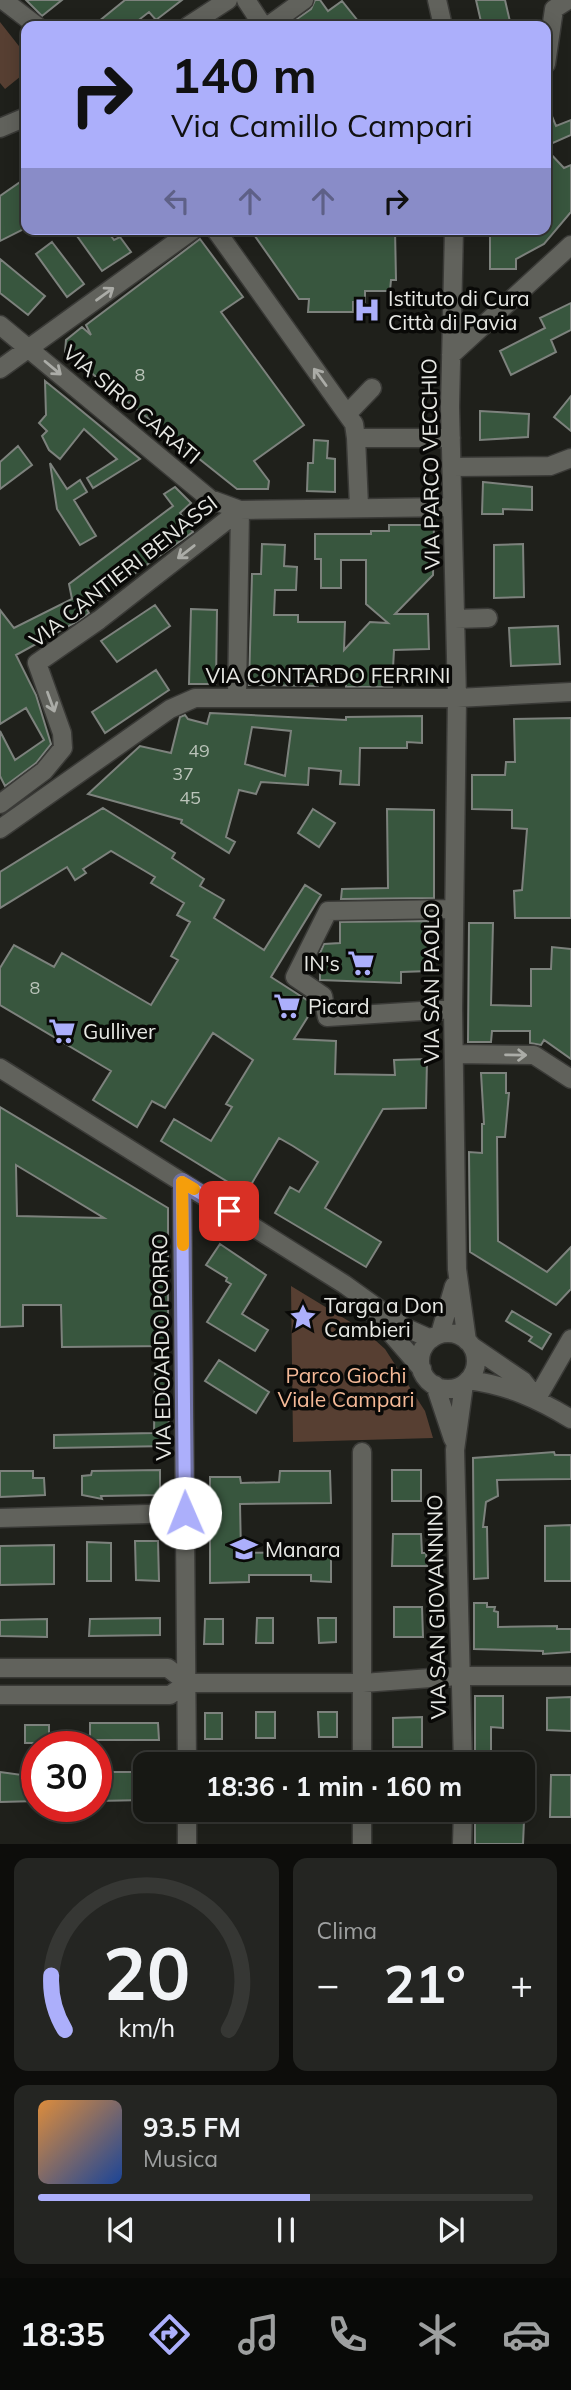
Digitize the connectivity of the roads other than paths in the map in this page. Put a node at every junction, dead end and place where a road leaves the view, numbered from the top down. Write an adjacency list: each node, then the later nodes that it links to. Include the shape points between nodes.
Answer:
1 (3, 0): 7 (street)
2 (246, 0): 9 (street)
3 (304, 0): 10 (street)
4 (437, 0): 11 (street)
5 (568, 0): 12 (street, via 554,9)
6 (225, 1): 8 (street)
7 (30, 21)
8 (195, 21)
9 (262, 21)
10 (273, 21)
11 (442, 21)
12 (551, 30)
13 (21, 119): 14 (street)
14 (0, 128)
15 (186, 235): 20 (street, one-way to 15)
16 (219, 235): 24 (street, one-way to 16)
17 (454, 235): 21 (street, VIA PARCO VECCHIO)
18 (571, 245): 21 (street)
19 (0, 325): 20 (street, VIA SIRO CARATI)
20 (30, 349): 22 (street); 31 (street, VIA SIRO CARATI, one-way to 31, via 210,499)
21 (451, 355): 26 (street, VIA PARCO VECCHIO)
22 (0, 369)
23 (372, 388): 24 (street)
24 (347, 414): 25 (street)
25 (356, 438): 26 (street); 29 (street)
26 (451, 438): 28 (street, VIA PARCO VECCHIO)
27 (571, 458): 28 (street, via 550,466)
28 (452, 467): 30 (street, VIA PARCO VECCHIO)
29 (359, 506): 30 (street); 31 (street)
30 (452, 507): 33 (street, VIA PARCO VECCHIO)
31 (240, 510): 35 (street); 37 (street, VIA CANTIERI BENASSI, one-way to 37, via 37,663 63,748 44,771)
32 (488, 618): 33 (street)
33 (455, 619): 36 (street, VIA PARCO VECCHIO)
34 (571, 692): 36 (street, VIA CONTARDO FERRINI)
35 (237, 697): 36 (street, VIA CONTARDO FERRINI); 38 (street, VIA CONTARDO FERRINI, via 195,698 170,709)
36 (457, 698): 39 (street, VIA SAN PAOLO)
37 (0, 804)
38 (0, 829)
39 (453, 909): 40 (street, VIA SAN PAOLO); 40 (street, via 328,911 295,977 323,996 327,1017)
40 (453, 1009): 41 (street, VIA SAN PAOLO)
41 (454, 1054): 43 (street, one-way to 43, via 534,1055); 45 (street, VIA SAN PAOLO)
42 (0, 1068): 44 (street)
43 (571, 1079)
44 (182, 1182): 46 (street); 57 (street, VIA EDOARDO PORRO)
45 (457, 1269): 47 (street, VIA SAN PAOLO, via 452,1300); 49 (street, VIA SAN PAOLO)
46 (344, 1284): 47 (street, via 404,1327); 50 (street)
47 (435, 1337): 49 (street, via 451,1333); 50 (street, via 424,1348)
48 (571, 1339): 53 (street)
49 (470, 1344): 51 (street, via 476,1365); 53 (street, via 523,1381)
50 (422, 1369): 52 (street)
51 (466, 1382): 52 (street, via 445,1388); 53 (street, via 490,1383); 55 (street, VIA SAN GIOVANNINO)
52 (435, 1385): 55 (street, VIA SAN GIOVANNINO)
53 (537, 1398): 54 (street)
54 (571, 1419)
55 (455, 1450): 60 (street, VIA SAN GIOVANNINO)
56 (362, 1452): 63 (street)
57 (185, 1513): 58 (street); 62 (street, VIA EDOARDO PORRO)
58 (0, 1518)
59 (0, 1668): 62 (street, via 168,1668)
60 (458, 1676): 61 (street); 63 (street); 67 (street, VIA SAN GIOVANNINO)
61 (571, 1676)
62 (187, 1683): 63 (street); 64 (street, via 170,1695); 65 (street, VIA EDOARDO PORRO)
63 (363, 1683): 66 (street)
64 (0, 1695)
65 (187, 1752)
66 (362, 1752)
67 (462, 1752)
68 (187, 1822): 71 (street)
69 (362, 1822): 72 (street)
70 (463, 1822): 73 (street)
71 (187, 1844)
72 (362, 1844)
73 (462, 1844)

